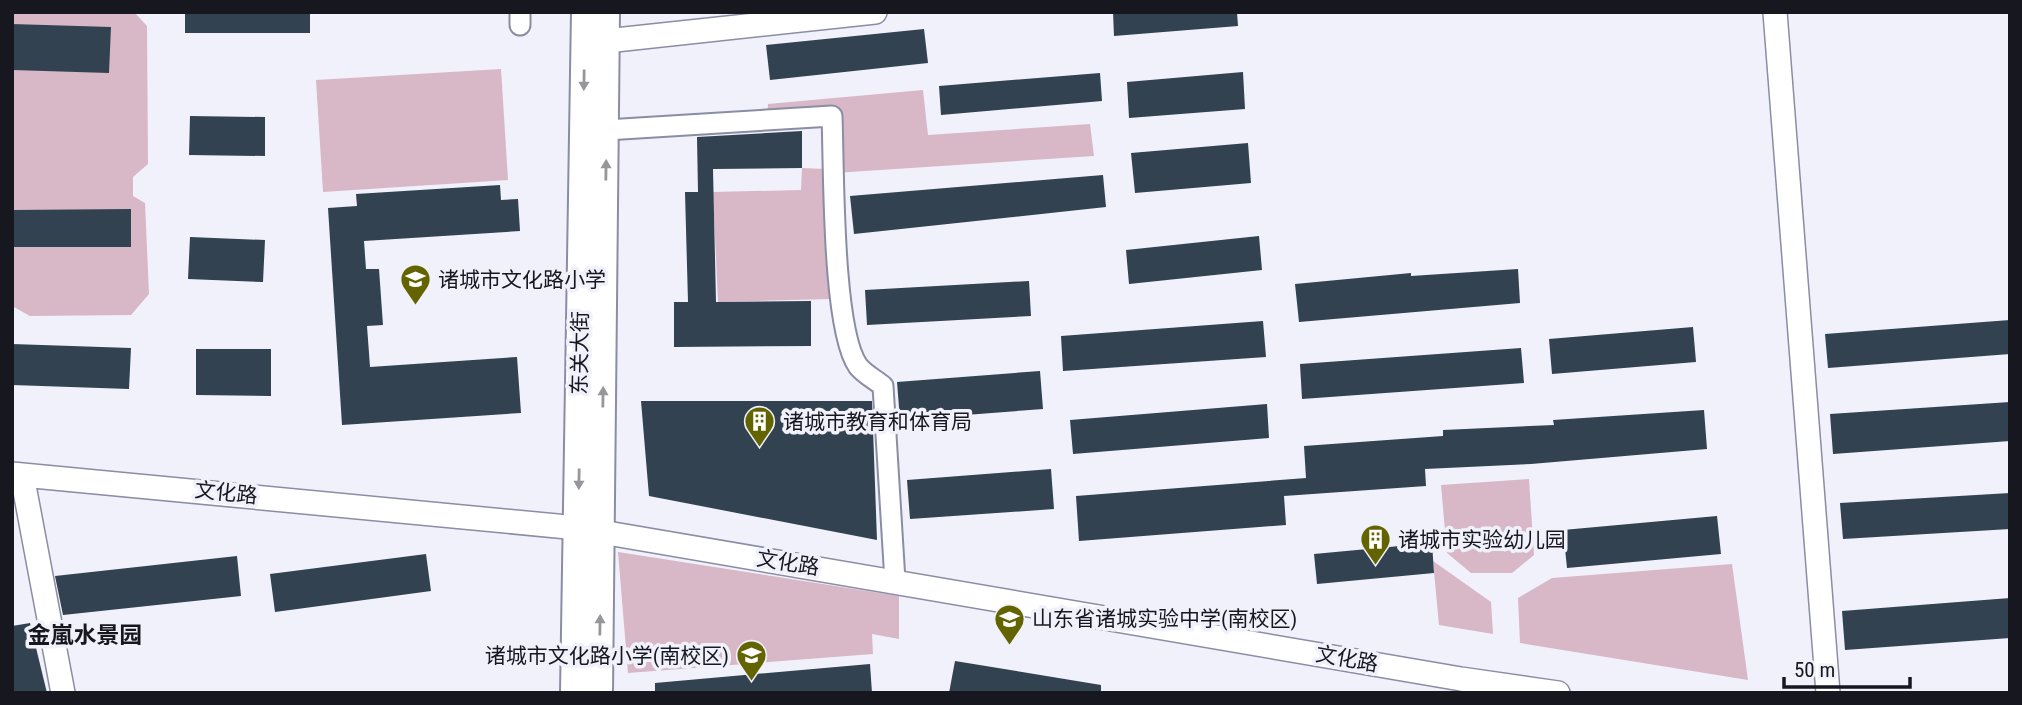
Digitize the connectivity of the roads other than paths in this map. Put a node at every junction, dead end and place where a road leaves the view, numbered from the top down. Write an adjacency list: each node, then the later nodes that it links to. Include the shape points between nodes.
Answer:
1 (585, 12): 8 (main road, 东关大街, one-way to 8)
2 (606, 12): 5 (main road, 东关大街)
3 (875, 12): 5 (street)
4 (1775, 12): 14 (street)
5 (606, 41): 6 (main road, 东关大街)
6 (606, 130): 8 (main road, 东关大街, one-way to 6); 9 (street, via 832,116 838,269 847,341 859,367 883,386)
7 (17, 474): 8 (street, 文化路); 10 (street)
8 (590, 531): 9 (street, 文化路); 11 (main road, 东关大街); 12 (main road, 东关大街, one-way to 8)
9 (895, 581): 13 (street, 文化路)
10 (63, 693)
11 (574, 693)
12 (599, 693)
13 (1558, 693)
14 (1828, 693)

